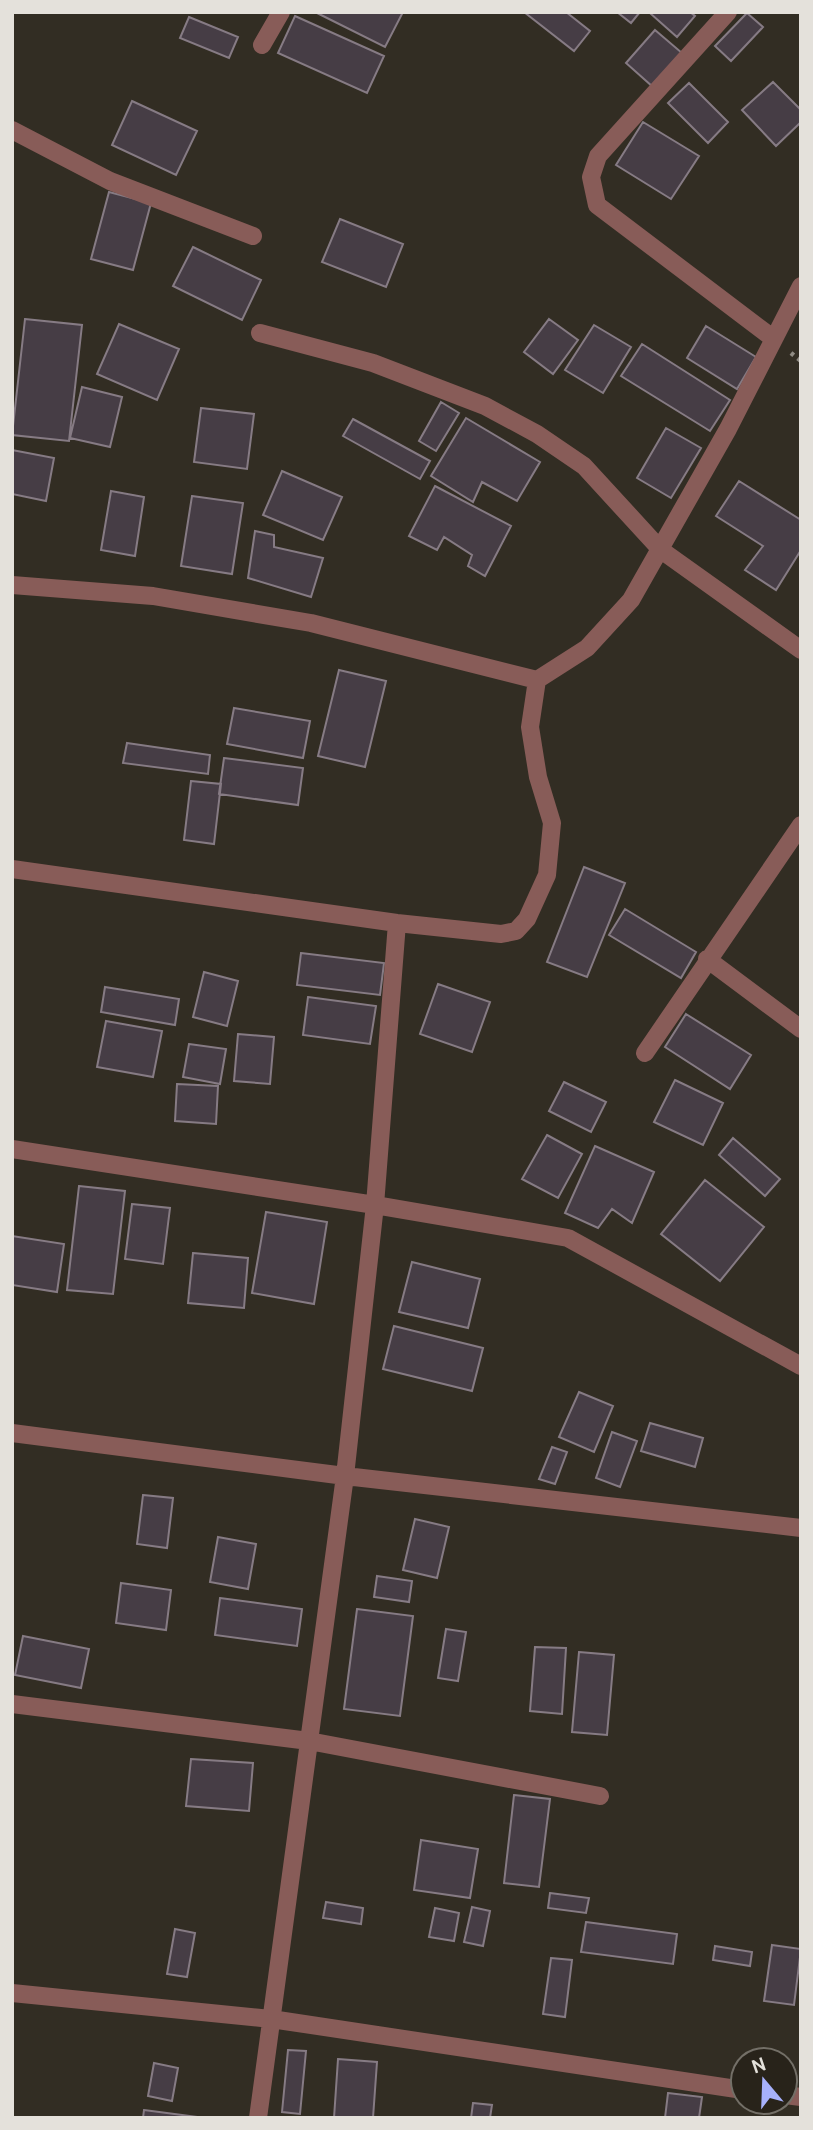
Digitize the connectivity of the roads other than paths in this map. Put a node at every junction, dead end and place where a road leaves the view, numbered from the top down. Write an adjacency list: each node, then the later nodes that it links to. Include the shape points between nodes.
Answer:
1 (281, 12): 3 (street)
2 (728, 12): 8 (street, via 597,156 591,177 597,205)
3 (262, 45)
4 (12, 130): 5 (street, via 110,181)
5 (253, 236)
6 (801, 286): 8 (street)
7 (260, 333): 9 (street, via 373,363 496,411 584,466)
8 (774, 339): 9 (street)
9 (661, 550): 11 (street); 12 (street, via 631,600 587,648)
10 (12, 585): 12 (street, via 153,596 298,621)
11 (801, 650)
12 (537, 680): 15 (street, via 530,727 552,823 547,875 527,919 516,931 501,934)
13 (801, 825): 16 (street)
14 (12, 869): 15 (street)
15 (397, 923): 20 (street)
16 (707, 959): 17 (street); 18 (street)
17 (801, 1029)
18 (645, 1053)
19 (12, 1149): 20 (street)
20 (376, 1205): 21 (street, via 568,1238); 23 (street)
21 (801, 1366)
22 (12, 1433): 23 (street)
23 (345, 1476): 24 (street); 26 (street)
24 (801, 1528)
25 (12, 1704): 26 (street)
26 (309, 1741): 27 (street); 29 (street)
27 (600, 1796)
28 (12, 1993): 29 (street)
29 (271, 2019): 30 (street); 31 (street)
30 (729, 2088)
31 (258, 2118)

